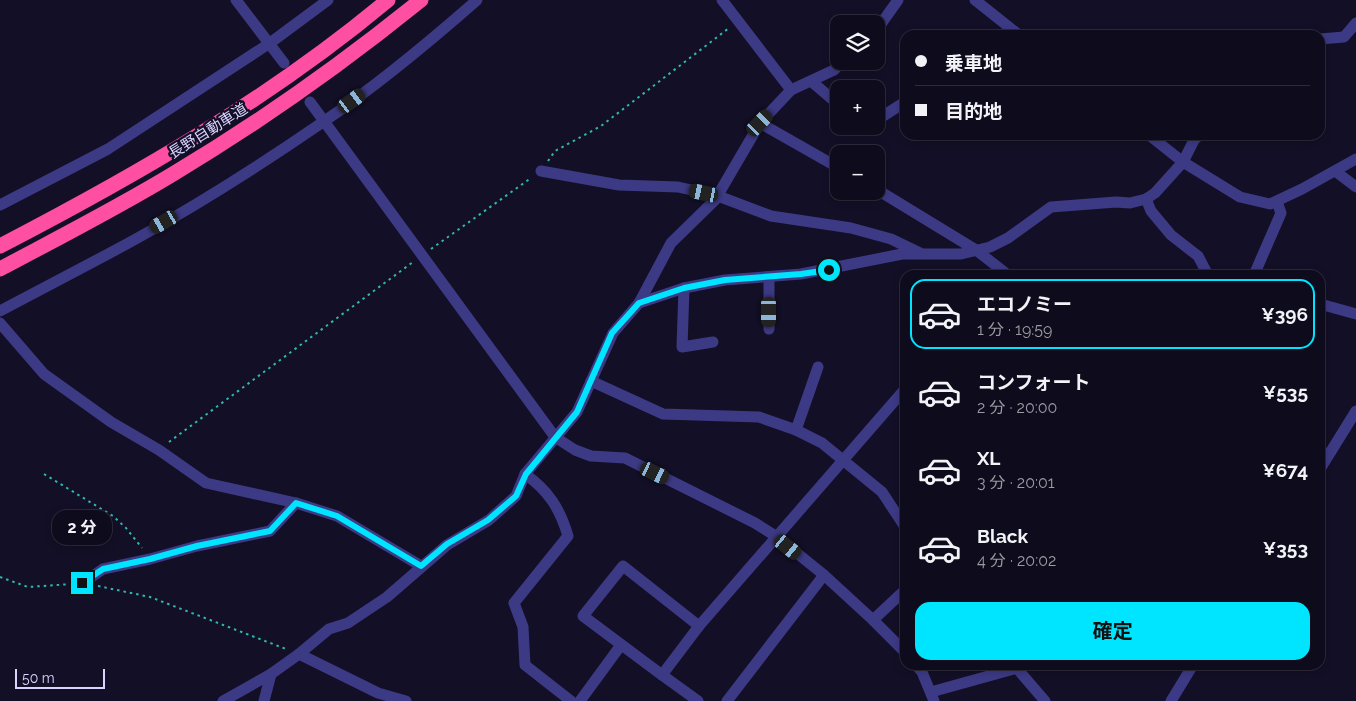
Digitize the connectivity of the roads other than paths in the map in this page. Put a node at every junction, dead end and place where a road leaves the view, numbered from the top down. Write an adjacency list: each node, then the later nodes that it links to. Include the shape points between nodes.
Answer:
1 (236, 0): 13 (street)
2 (328, 0): 13 (street)
3 (388, 0): 37 (highway, 長野自動車道, via 297,70 235,111 163,156)
4 (421, 0): 40 (highway, 長野自動車道, via 368,43 247,128 130,199)
5 (477, 0): 22 (street, via 394,70)
6 (722, 0): 17 (street)
7 (898, 0): 9 (street)
8 (974, 0): 11 (street)
9 (885, 18)
10 (1356, 23): 12 (street, via 1344,37)
11 (1013, 30)
12 (1325, 39)
13 (270, 43): 14 (street); 36 (street, via 108,149)
14 (284, 63)
15 (834, 70): 16 (street)
16 (812, 81): 17 (street); 18 (street)
17 (791, 90): 23 (street)
18 (830, 97)
19 (310, 102): 22 (street)
20 (900, 105): 21 (street)
21 (885, 115)
22 (325, 122): 48 (street, via 151,230); 59 (street)
23 (760, 123): 28 (street); 33 (street)
24 (1155, 140): 27 (street)
25 (1194, 140): 27 (street)
26 (1356, 159): 30 (street)
27 (1183, 162): 34 (street); 35 (street, via 1240,198 1270,204)
28 (830, 163)
29 (541, 171): 33 (street, via 619,185 678,187)
30 (1335, 171): 31 (street); 35 (street)
31 (1356, 187)
32 (885, 195): 38 (street)
33 (718, 196): 39 (street, via 771,216 851,228 891,239); 46 (street, via 671,243)
34 (1146, 200): 38 (street, via 1051,207 1008,238); 42 (street, via 1171,235 1198,256)
35 (1277, 202): 43 (street, via 1281,213)
36 (0, 205)
37 (0, 246)
38 (976, 250): 39 (street, via 961,254); 41 (street)
39 (922, 254): 44 (street, via 902,254 829,270)
40 (0, 269)
41 (1002, 270)
42 (1205, 270)
43 (1256, 270)
44 (769, 277): 45 (street, via 725,280); 51 (street)
45 (684, 288): 46 (street); 52 (street, via 682,347)
46 (639, 303): 54 (street, via 612,333)
47 (1325, 305): 49 (street)
48 (0, 311)
49 (1356, 314)
50 (0, 323): 63 (street, via 44,374 111,422 206,482)
51 (769, 329)
52 (713, 342)
53 (818, 367): 58 (street)
54 (591, 381): 58 (street, via 663,414 759,418); 59 (street, via 577,412)
55 (900, 395): 60 (street)
56 (1356, 411): 57 (street)
57 (1352, 427): 61 (street)
58 (796, 430): 60 (street, via 822,443)
59 (555, 438): 62 (street); 65 (street, via 591,456 625,458)
60 (843, 460): 64 (street, via 882,492); 65 (street)
61 (1325, 462)
62 (526, 474): 66 (street, via 516,496 488,520 447,544); 86 (street, via 555,503 568,536 514,603 523,627 524,665)
63 (296, 503): 66 (street, via 337,516); 68 (street, via 270,531 103,569)
64 (900, 519)
65 (777, 537): 67 (street); 71 (street)
66 (421, 566): 74 (street, via 387,596 348,623 329,629)
67 (824, 575): 70 (street); 89 (street)
68 (82, 583)
69 (900, 595): 70 (street)
70 (873, 620): 73 (street)
71 (699, 626): 72 (street, via 623,566 583,616); 80 (street)
72 (621, 645): 80 (street); 87 (street)
73 (900, 647)
74 (300, 654): 79 (street); 81 (street)
75 (920, 670): 82 (street)
76 (1004, 670): 82 (street)
77 (1018, 670): 90 (street)
78 (1190, 670): 91 (street)
79 (271, 674): 83 (street); 84 (street)
80 (662, 675): 88 (street)
81 (375, 697): 85 (street)
82 (932, 697)
83 (223, 701)
84 (264, 701)
85 (406, 701)
86 (571, 701)
87 (580, 701)
88 (698, 701)
89 (727, 701)
90 (1045, 701)
91 (1171, 701)

